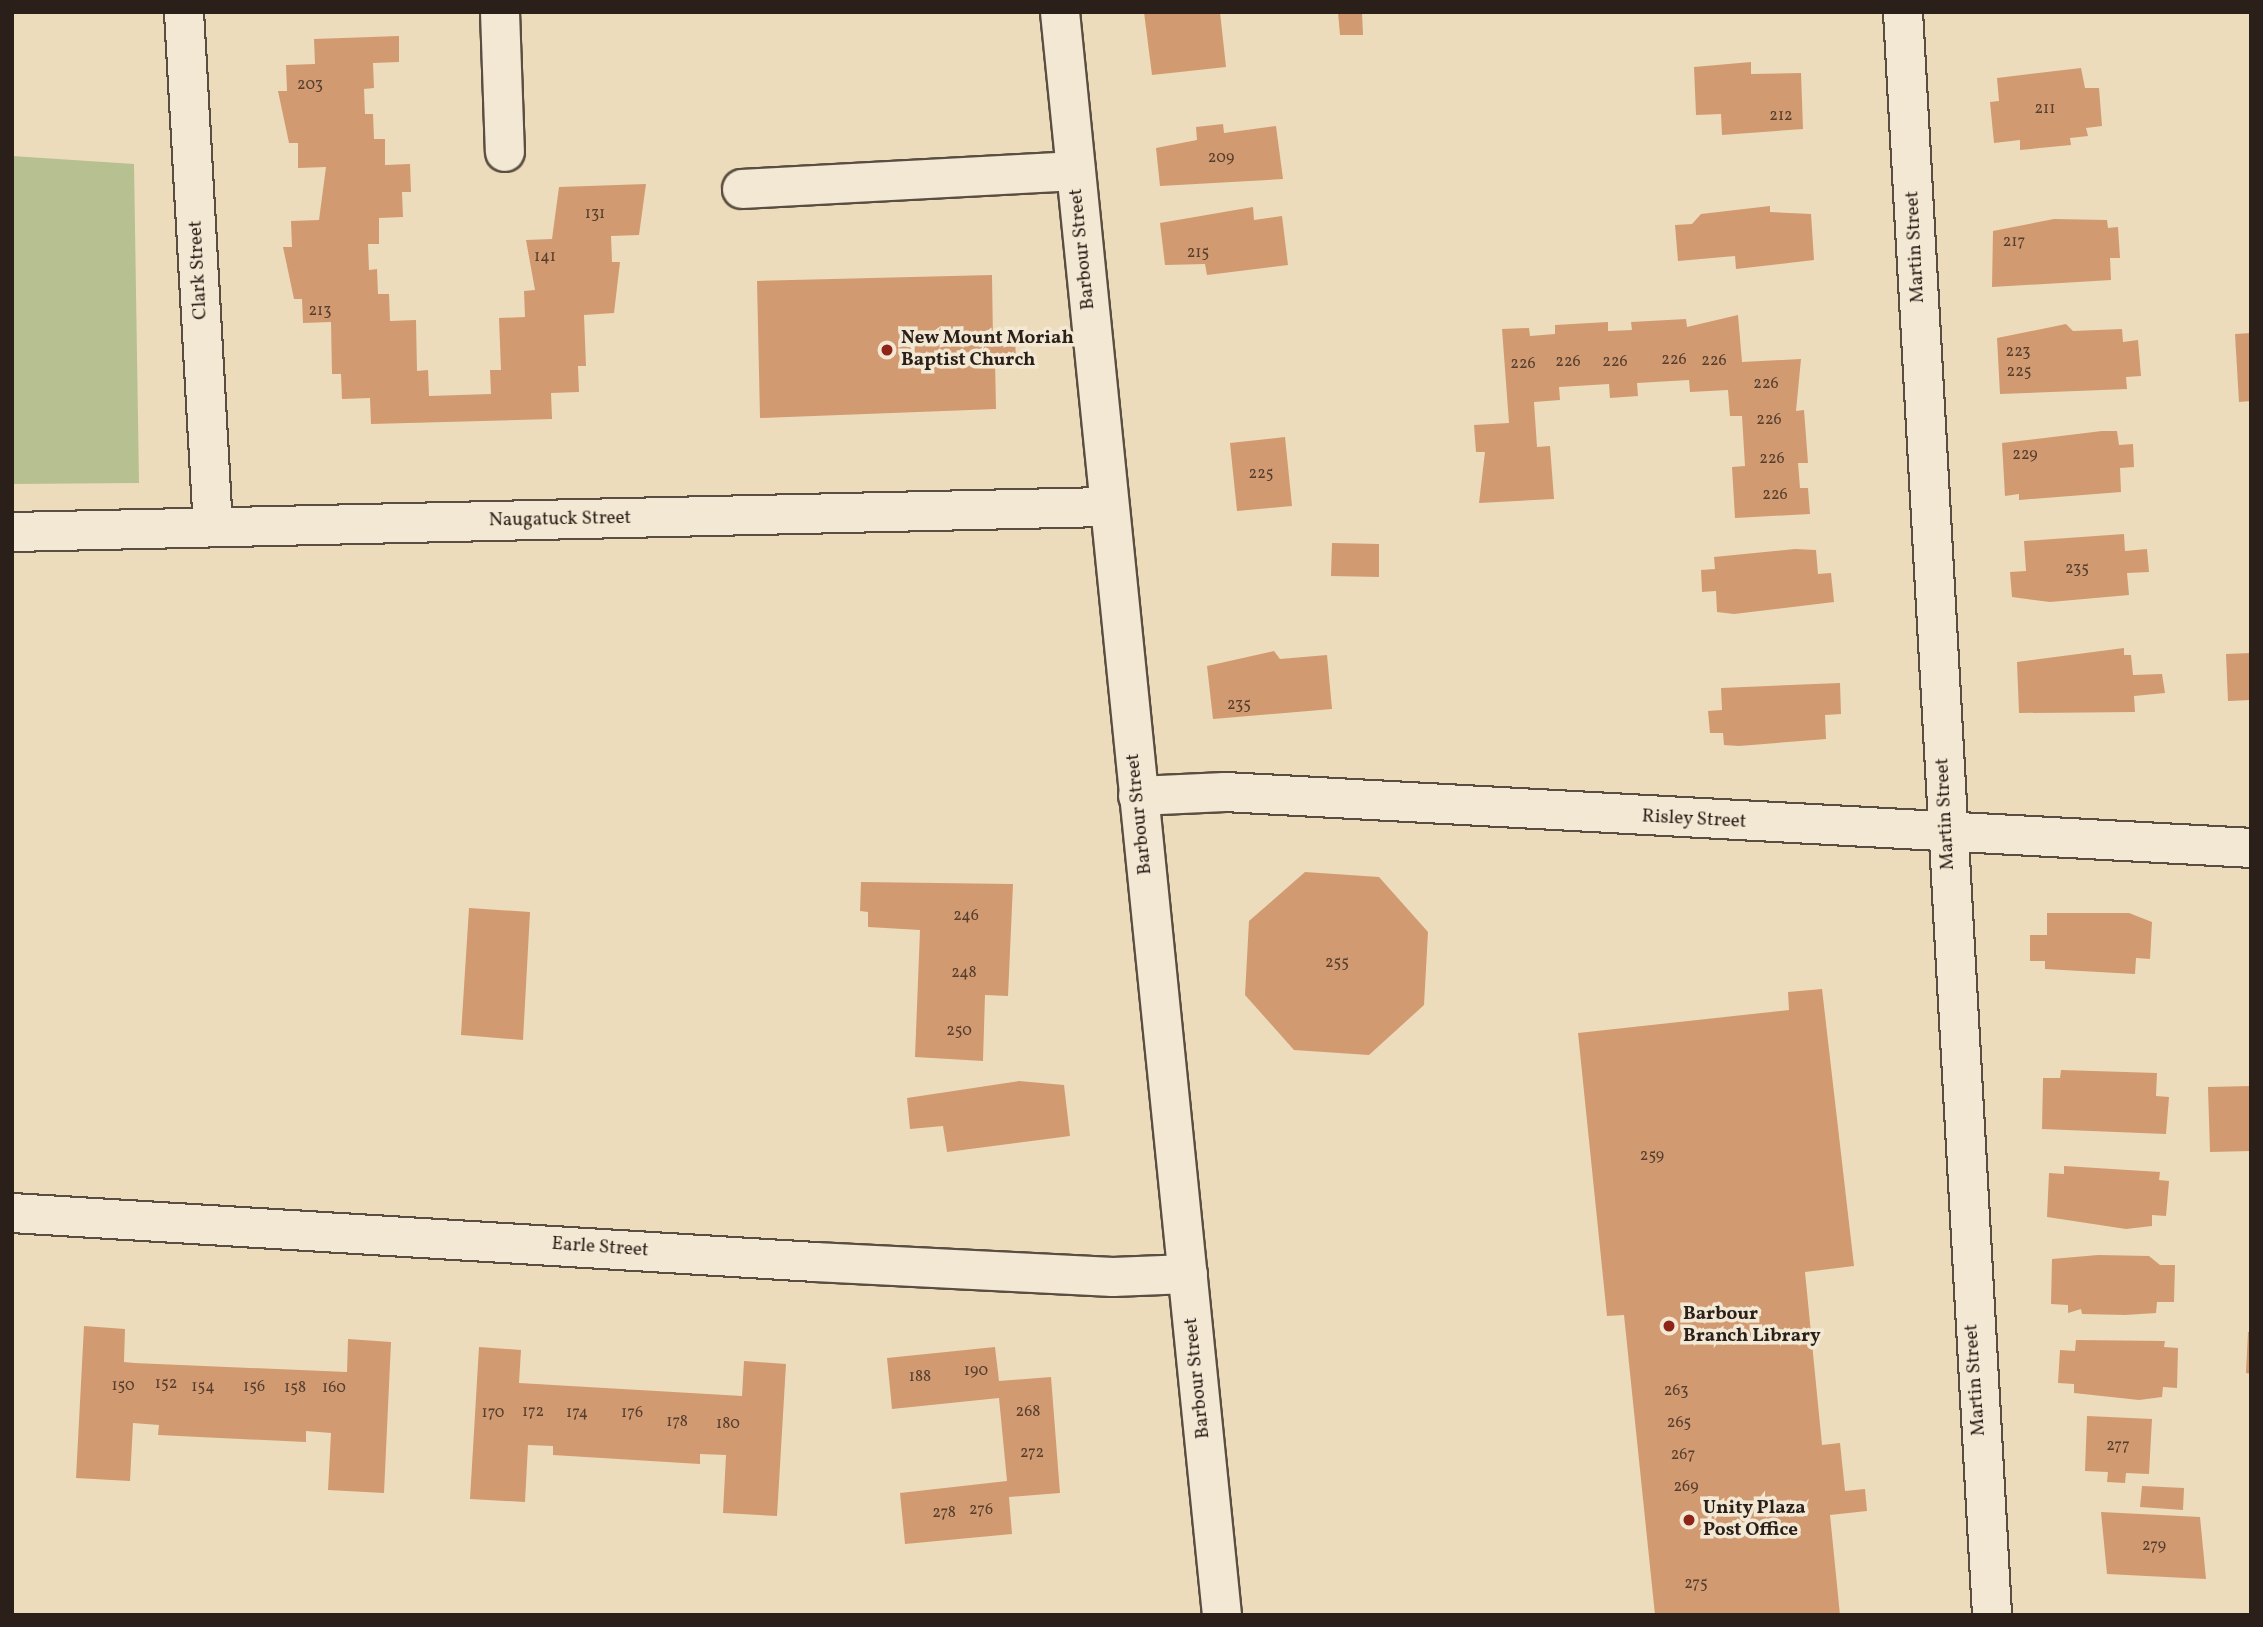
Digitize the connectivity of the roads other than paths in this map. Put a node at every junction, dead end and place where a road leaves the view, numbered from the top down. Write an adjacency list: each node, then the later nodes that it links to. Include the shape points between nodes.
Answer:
1 (184, 12): 9 (street, Clark Street)
2 (500, 12): 5 (street)
3 (1060, 12): 6 (street, Barbour Street)
4 (1903, 12): 12 (street, Martin Street)
5 (505, 152)
6 (1076, 171): 7 (street); 8 (street, Barbour Street)
7 (742, 189)
8 (1109, 507): 9 (street, Naugatuck Street); 11 (street, Barbour Street)
9 (213, 527): 10 (street, Naugatuck Street)
10 (12, 532)
11 (1138, 796): 12 (street, Risley Street, via 1225,792); 15 (street, Barbour Street)
12 (1947, 831): 13 (street, Risley Street); 17 (street, Martin Street)
13 (2251, 848)
14 (12, 1213): 15 (street, Earle Street, via 814,1262 1112,1277)
15 (1188, 1274): 16 (street, Barbour Street)
16 (1222, 1615)
17 (1992, 1615)

